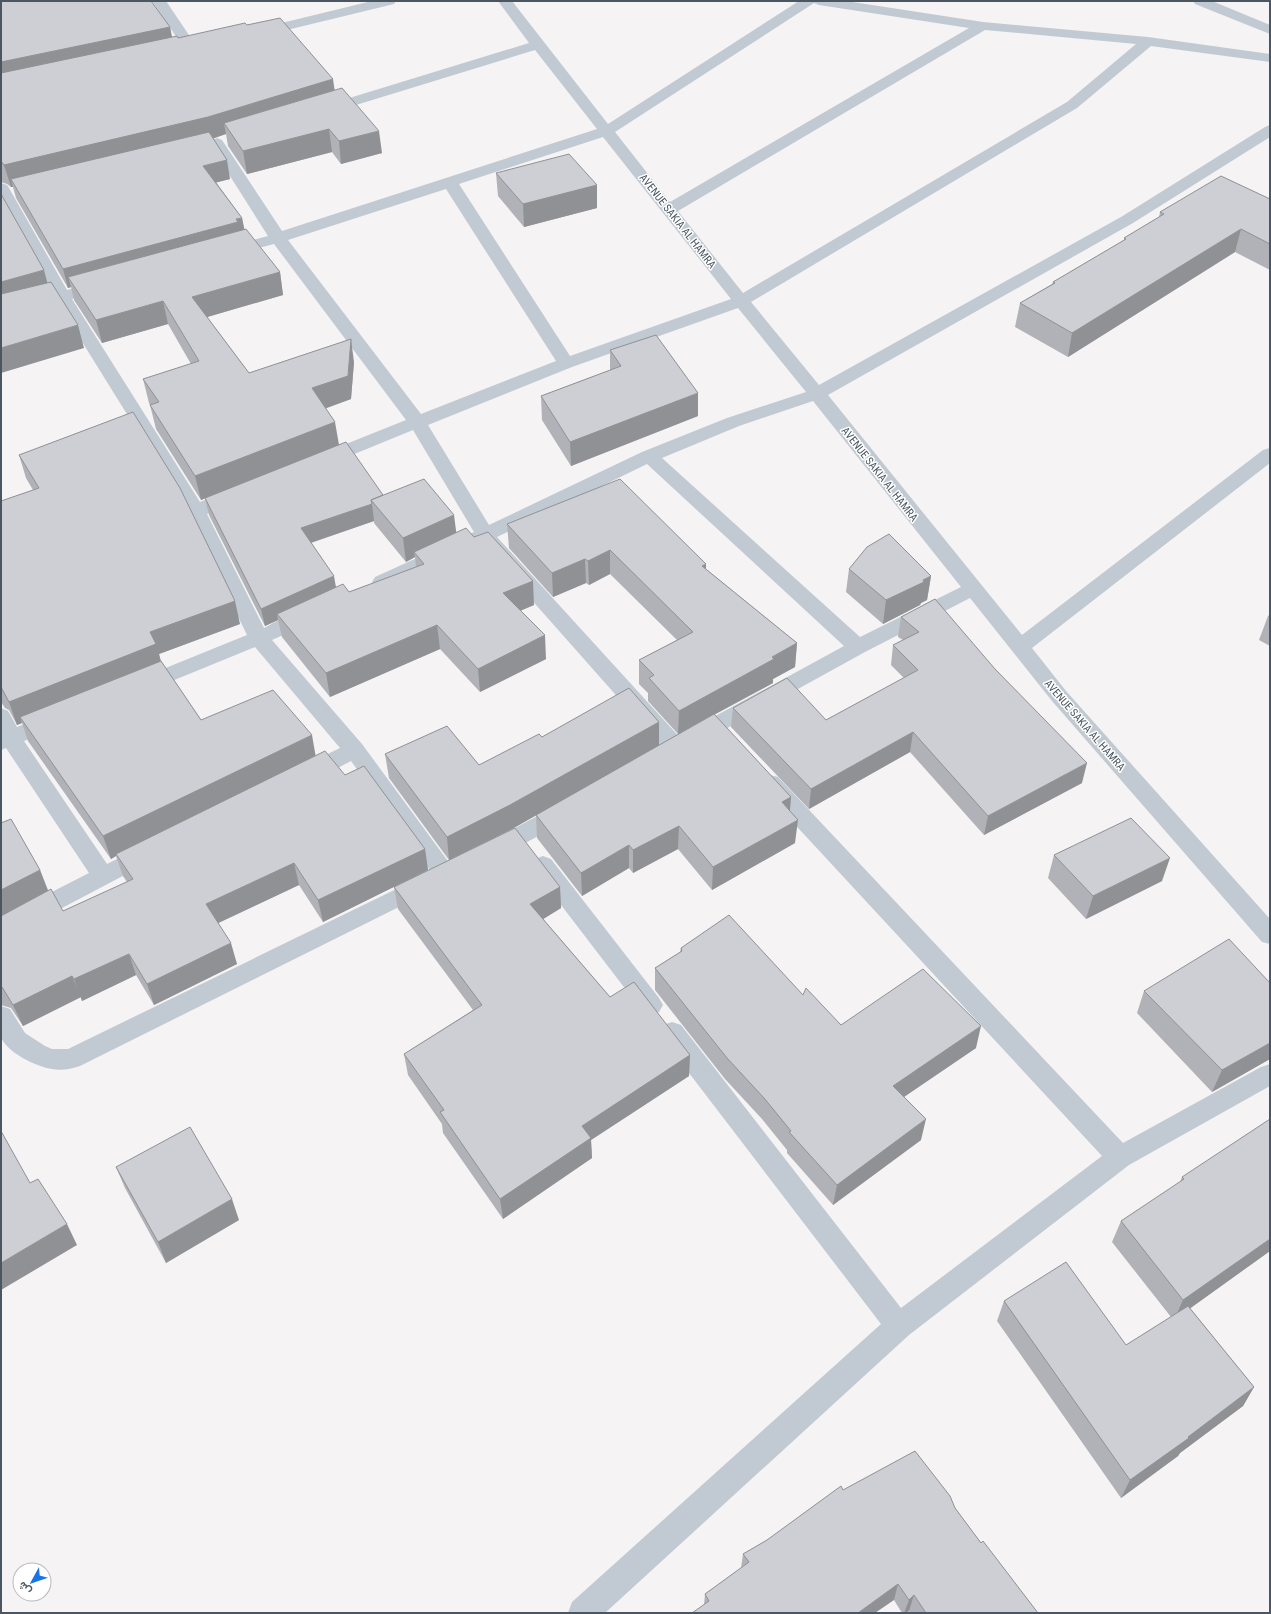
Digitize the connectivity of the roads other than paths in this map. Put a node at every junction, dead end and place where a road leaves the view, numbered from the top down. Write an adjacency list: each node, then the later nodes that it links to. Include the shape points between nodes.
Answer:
1 (159, 1): 13 (street)
2 (389, 1): 9 (street)
3 (505, 1): 11 (street, AVENUE SAKIA AL HAMRA)
4 (808, 1): 18 (street)
5 (819, 1): 7 (street)
6 (1200, 1): 8 (street)
7 (983, 26): 10 (street); 22 (street)
8 (1270, 30)
9 (245, 36)
10 (1148, 41): 15 (street); 27 (street, via 1072,105)
11 (538, 45): 16 (street); 18 (street, AVENUE SAKIA AL HAMRA)
12 (207, 46): 13 (street)
13 (192, 50): 14 (street)
14 (177, 53)
15 (1270, 58)
16 (308, 115)
17 (1270, 130): 30 (street, via 1127,220)
18 (607, 131): 20 (street); 22 (street, AVENUE SAKIA AL HAMRA)
19 (217, 142): 23 (street)
20 (450, 183): 23 (street); 29 (street)
21 (7, 192): 26 (street)
22 (669, 209): 27 (street, AVENUE SAKIA AL HAMRA)
23 (278, 238): 24 (street); 31 (street)
24 (216, 254)
25 (116, 282): 26 (street)
26 (62, 296): 28 (street); 36 (street)
27 (741, 301): 29 (street); 30 (street, AVENUE SAKIA AL HAMRA)
28 (1, 312)
29 (566, 363): 31 (street)
30 (817, 394): 33 (street, via 733,422); 38 (street, AVENUE SAKIA AL HAMRA)
31 (418, 422): 34 (street); 37 (street)
32 (1270, 454): 43 (street)
33 (649, 456): 37 (street); 42 (street)
34 (307, 467)
35 (248, 490): 36 (street)
36 (196, 511): 41 (street)
37 (485, 535): 39 (street); 50 (street)
38 (972, 589): 42 (street); 43 (street, AVENUE SAKIA AL HAMRA)
39 (365, 590)
40 (322, 609): 41 (street)
41 (259, 638): 44 (street); 51 (street)
42 (858, 647): 47 (street)
43 (1020, 647): 61 (street, AVENUE SAKIA AL HAMRA, via 1058,696)
44 (127, 691)
45 (69, 715): 48 (street)
46 (1, 716): 48 (street)
47 (715, 725): 49 (street); 50 (street)
48 (6, 740): 59 (street)
49 (731, 742)
50 (676, 748): 52 (street)
51 (354, 750): 54 (street); 58 (street)
52 (656, 760)
53 (753, 765): 64 (street)
54 (284, 785)
55 (582, 802): 56 (street)
56 (521, 836): 58 (street); 65 (street)
57 (165, 844): 59 (street)
58 (445, 874): 62 (street, via 71,1059 52,1059 31,1050 16,1040)
59 (102, 876): 60 (street)
60 (1, 929)
61 (1270, 935)
62 (1, 1016)
63 (1270, 1074): 64 (street)
64 (1120, 1157): 65 (street)
65 (899, 1326): 66 (street)
66 (583, 1613)

